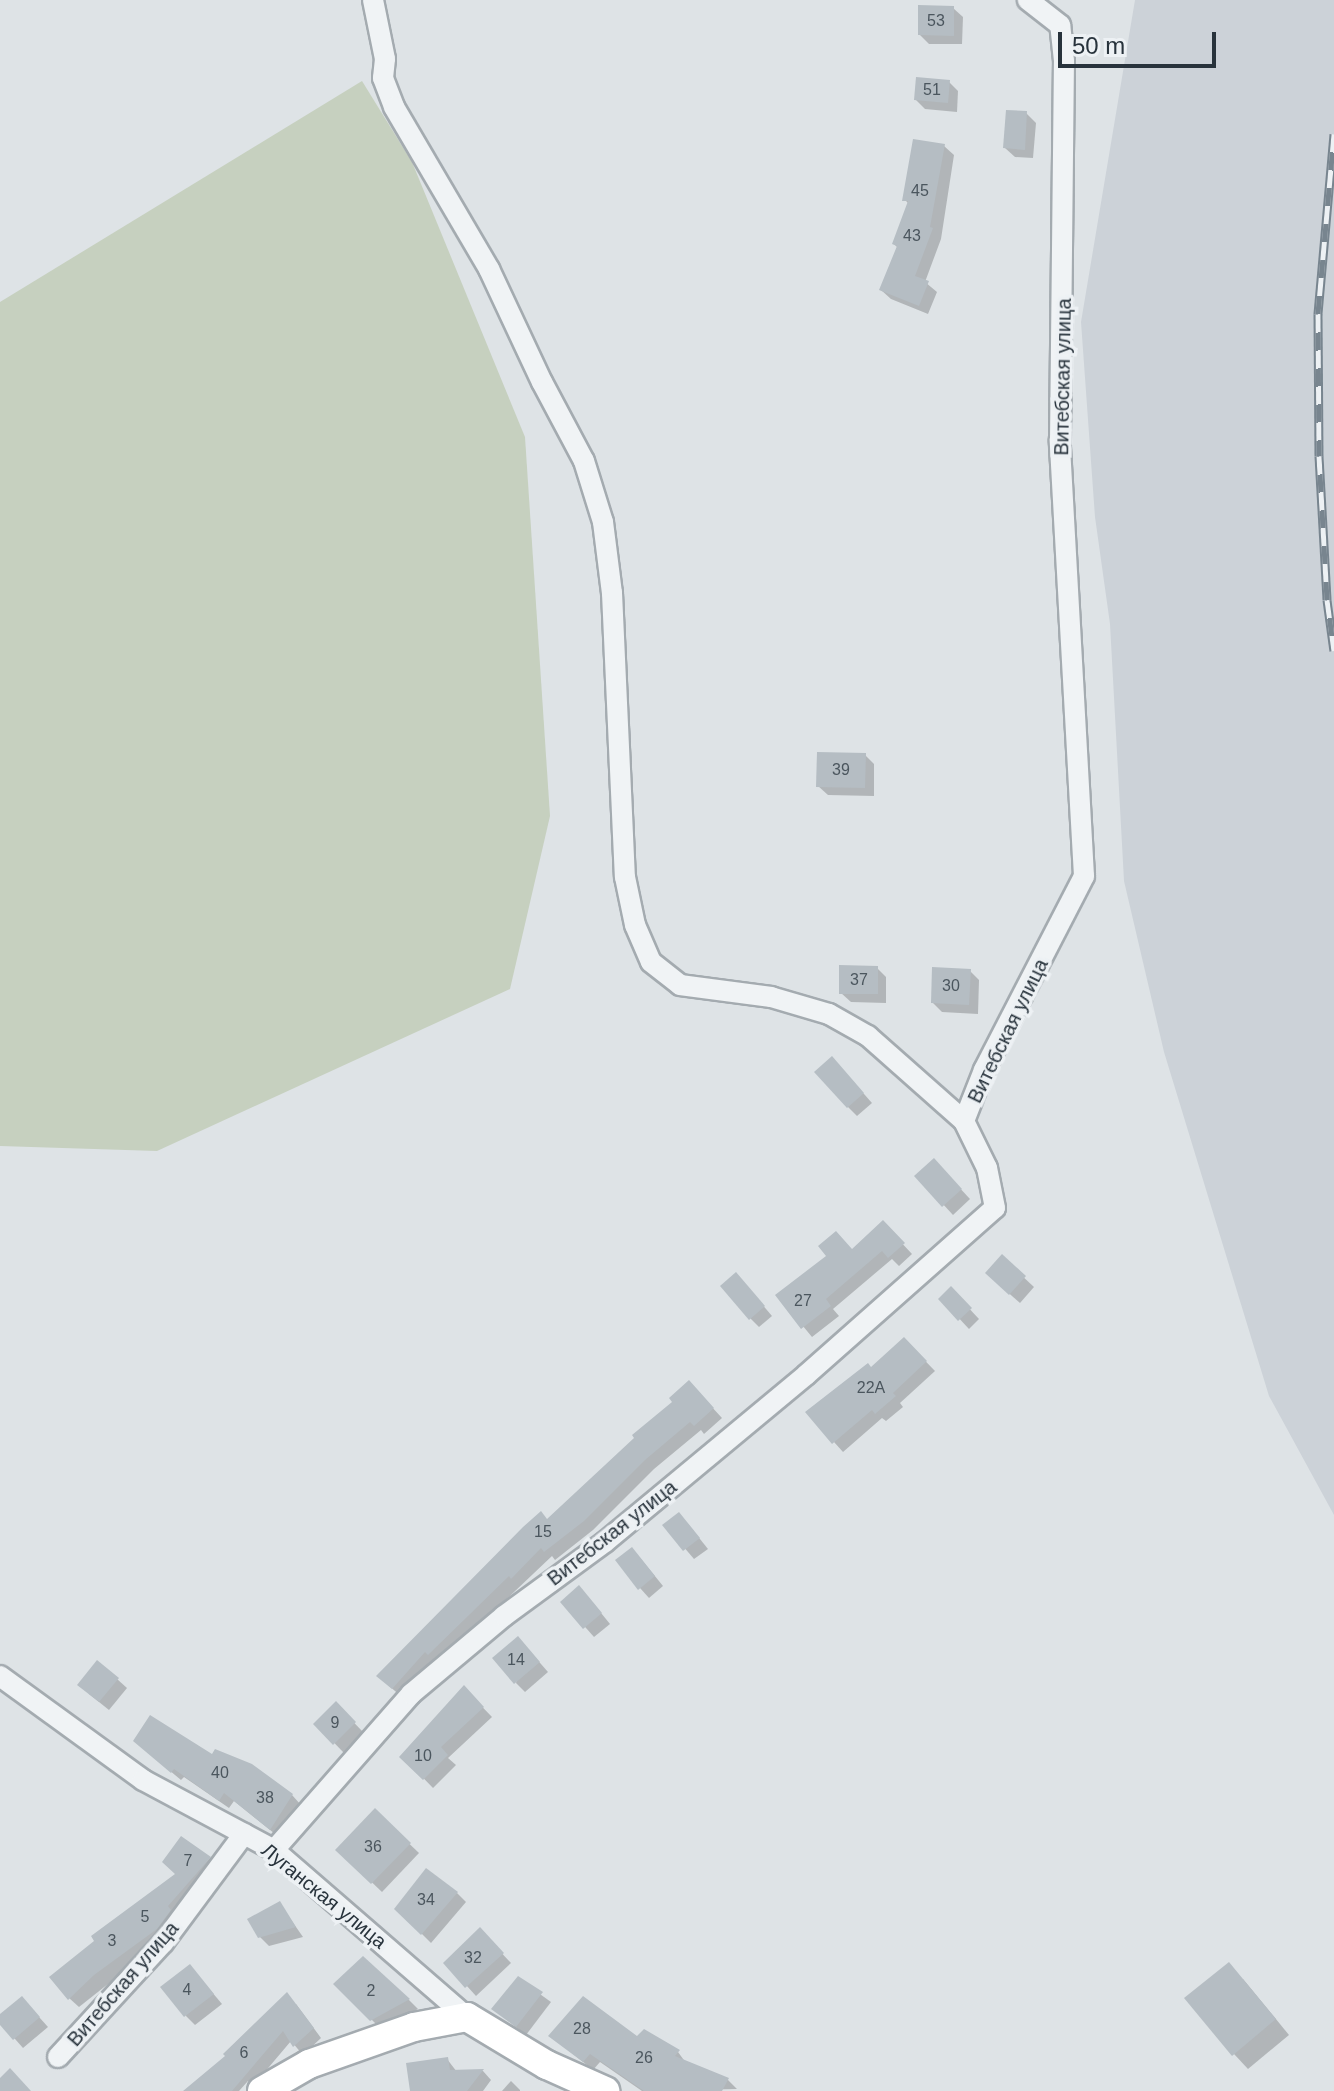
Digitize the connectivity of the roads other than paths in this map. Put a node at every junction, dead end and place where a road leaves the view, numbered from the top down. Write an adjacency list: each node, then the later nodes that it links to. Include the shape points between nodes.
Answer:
1 (373, 0): 3 (street, via 385,59 383,78 394,107 489,269 584,461 603,522 612,593 625,877 635,925 651,962 680,985 771,997 829,1014 868,1036)
2 (1028, 0): 3 (street, Витебская улица, via 1060,25 1064,61 1060,440 1084,876 984,1070)
3 (964, 1121): 6 (street, Витебская улица, via 987,1168 995,1208 806,1375 411,1694)
4 (0, 1676): 5 (street, Луганская улица, via 143,1780)
5 (244, 1834): 6 (street, Луганская улица); 8 (street, Витебская улица, via 163,1943)
6 (274, 1850): 7 (street, Луганская улица)
7 (467, 2017): 9 (street, via 414,2027 309,2064); 10 (street, Луганская улица, via 547,2065)
8 (58, 2057)
9 (262, 2091)
10 (605, 2091)

